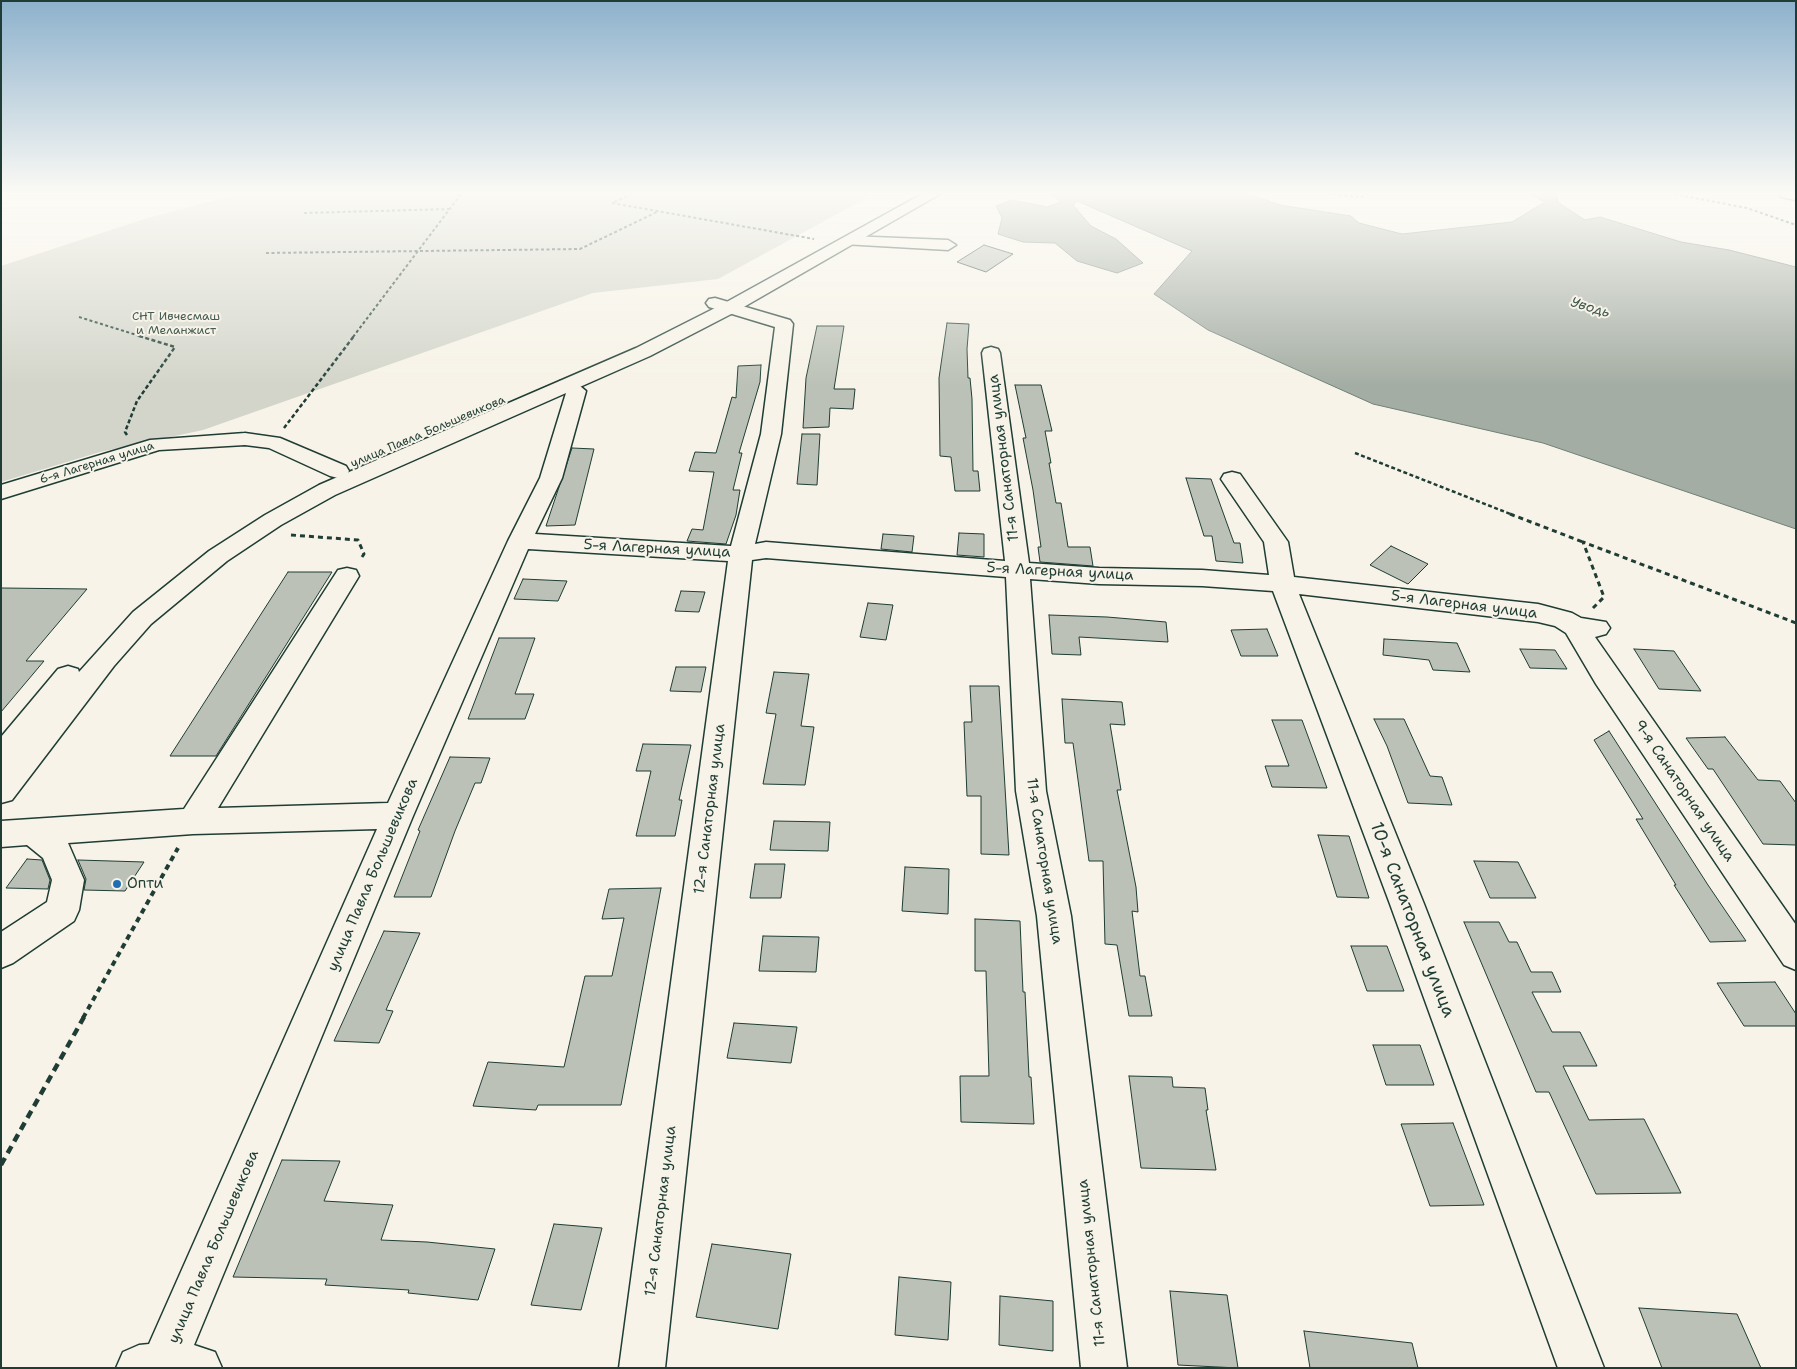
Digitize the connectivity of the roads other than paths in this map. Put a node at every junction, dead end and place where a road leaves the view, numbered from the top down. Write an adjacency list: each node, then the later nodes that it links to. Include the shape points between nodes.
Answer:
1 (810, 258): 2 (street, улица Павла Большевикова)
2 (722, 306): 4 (street, улица Павла Большевикова, via 643,352); 5 (street, улица Павла Большевикова); 9 (street, 12-я Санаторная улица, via 784,324 771,434)
3 (992, 353): 10 (street, 11-я Санаторная улица)
4 (567, 384): 8 (street, улица Павла Большевикова, via 576,390 551,478); 15 (street, улица Павла Большевикова, via 327,490 218,556 142,618 105,659)
5 (338, 471): 7 (street, 6-я Лагерная улица, via 273,442 210,440 157,444); 14 (street, улица Павла Большевикова, via 235,526 163,576 88,651)
6 (1232, 480): 12 (street, 10-я Санаторная улица, via 1276,542)
7 (1, 492)
8 (520, 541): 9 (street, 5-я Лагерная улица); 16 (street, улица Павла Большевикова)
9 (741, 554): 10 (street, 5-я Лагерная улица, via 766,550); 22 (street, 12-я Санаторная улица)
10 (1017, 570): 12 (street, 5-я Лагерная улица); 23 (street, 11-я Санаторная улица, via 1032,791 1054,916)
11 (347, 576): 17 (street)
12 (1283, 584): 13 (street, 5-я Лагерная улица, via 1538,613); 24 (street, 10-я Санаторная улица)
13 (1586, 627): 20 (street, 9-я Санаторная улица, via 1606,677)
14 (1, 758)
15 (1, 791)
16 (398, 816): 17 (street); 21 (street, улица Павла Большевикова)
17 (193, 821): 18 (street)
18 (17, 833): 19 (street, via 55,849 68,880 62,910)
19 (1, 952)
20 (1796, 954)
21 (166, 1367)
22 (642, 1368)
23 (1104, 1368)
24 (1581, 1368)

